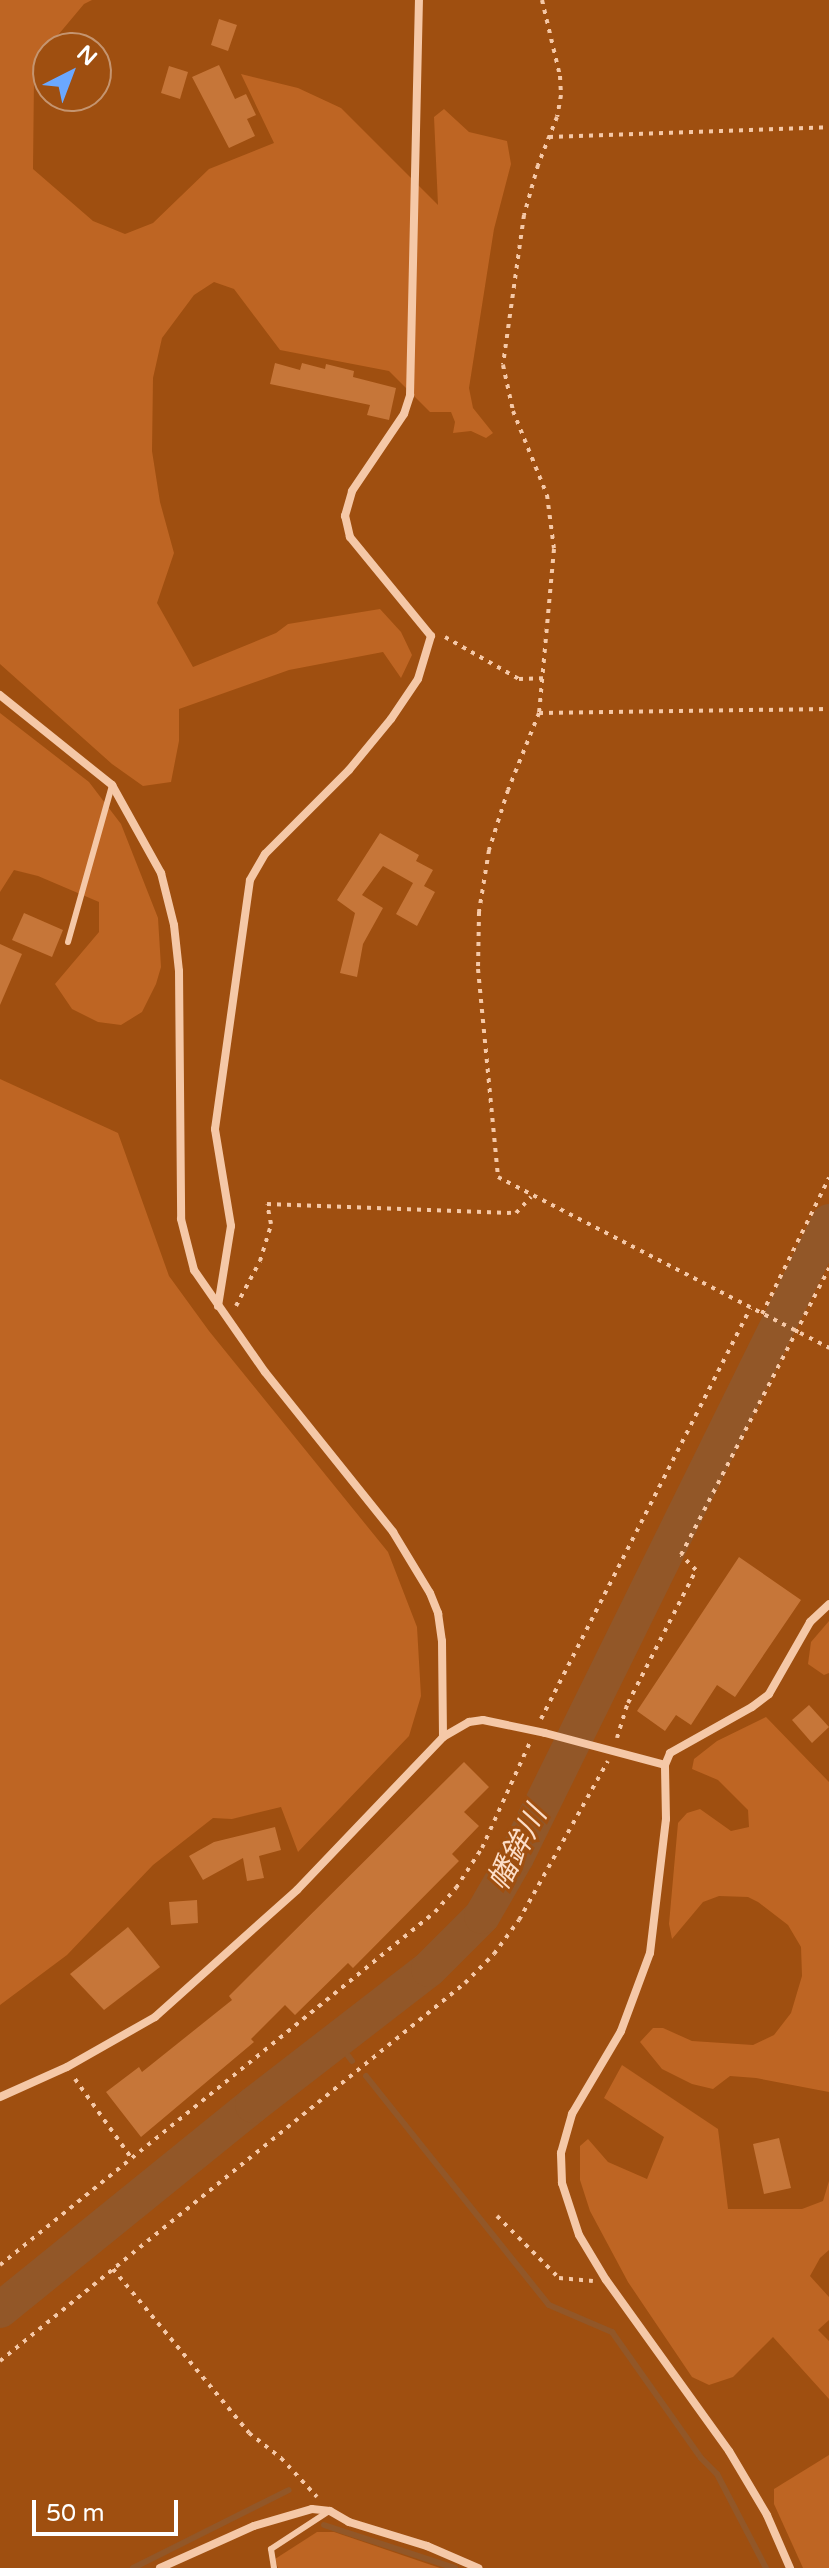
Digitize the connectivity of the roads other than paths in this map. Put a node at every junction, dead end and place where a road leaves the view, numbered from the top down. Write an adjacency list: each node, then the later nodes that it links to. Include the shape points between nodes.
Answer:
1 (419, 0): 5 (street, via 410,395 404,414 352,491 345,516 350,537 431,636 418,679 391,719 349,770 265,854 250,880 215,1129 231,1226)
2 (0, 695): 3 (street)
3 (112, 785): 4 (lane); 5 (street, via 161,873 174,925 181,1219 194,1270)
4 (68, 942)
5 (218, 1306): 7 (street, via 393,1532 430,1593 442,1641)
6 (829, 1604): 8 (street, via 810,1622 769,1694 670,1753)
7 (443, 1737): 8 (street, via 483,1720); 9 (street, via 297,1890 155,2017 67,2067)
8 (665, 1765): 14 (street, via 666,1819 650,1953 621,2031 572,2114 561,2153 562,2183 574,2222 606,2280 729,2451 767,2515)
9 (0, 2097)
10 (330, 2511): 11 (street, via 312,2509 254,2526); 12 (lane, via 271,2549); 13 (street)
11 (160, 2568)
12 (274, 2568)
13 (478, 2568)
14 (790, 2568)

